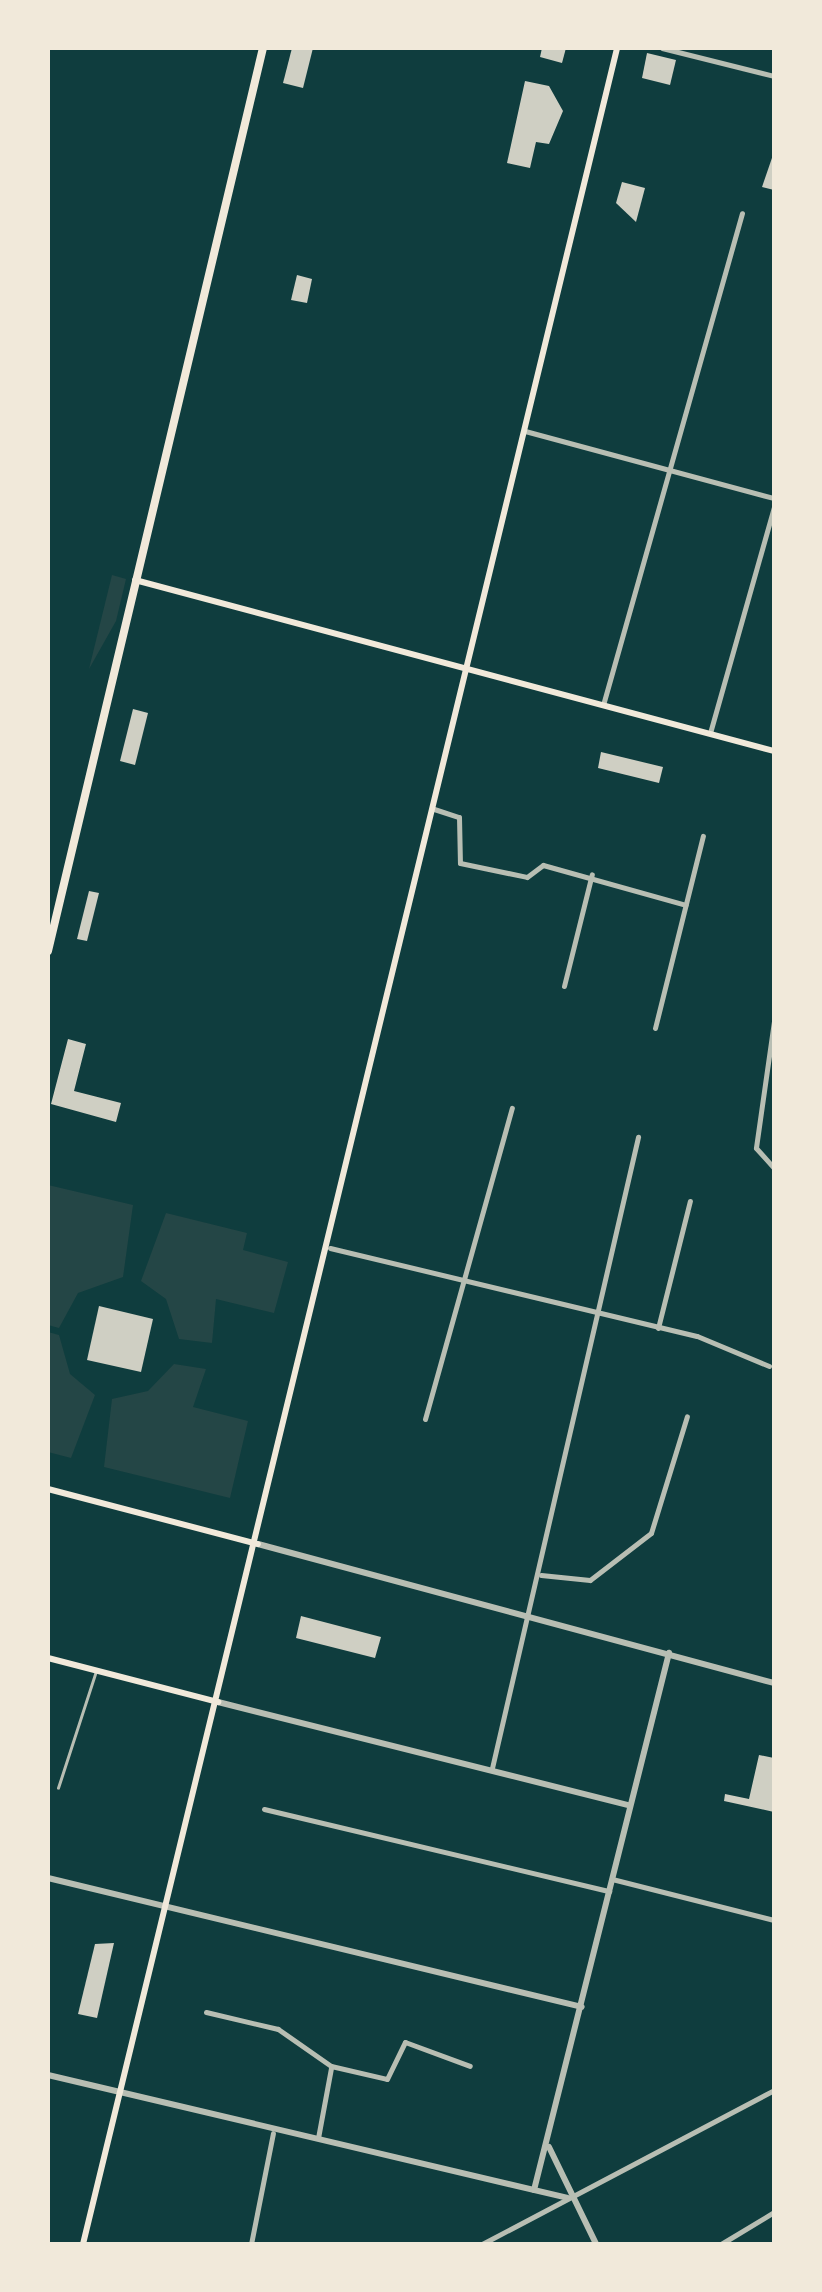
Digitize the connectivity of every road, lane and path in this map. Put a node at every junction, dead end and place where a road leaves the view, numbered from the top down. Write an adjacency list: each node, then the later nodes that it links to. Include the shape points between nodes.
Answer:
1 (263, 48): 10 (main road)
2 (616, 48): 6 (main road)
3 (662, 48): 4 (street)
4 (774, 76)
5 (742, 214): 7 (street)
6 (525, 432): 7 (street); 11 (main road)
7 (670, 469): 8 (street); 12 (street)
8 (774, 498)
9 (774, 508): 13 (street)
10 (136, 580): 11 (main road); 19 (main road)
11 (468, 669): 12 (main road); 15 (main road)
12 (603, 705): 13 (main road)
13 (710, 734): 14 (main road)
14 (774, 750)
15 (434, 809): 17 (street, via 459,817 460,863 527,877 543,865); 27 (main road)
16 (703, 836): 18 (street)
17 (592, 874): 18 (street); 20 (street)
18 (686, 905): 22 (street)
19 (48, 951)
20 (564, 986)
21 (774, 1021): 25 (street, via 756,1148)
22 (655, 1028)
23 (512, 1108): 28 (street)
24 (638, 1138): 29 (street)
25 (774, 1168)
26 (690, 1201): 30 (street)
27 (330, 1248): 28 (street); 35 (main road)
28 (467, 1282): 29 (street); 33 (street)
29 (594, 1319): 30 (street); 36 (street)
30 (658, 1328): 31 (street)
31 (769, 1366)
32 (687, 1416): 36 (street, via 651,1534 590,1580)
33 (425, 1419)
34 (48, 1489): 35 (main road)
35 (258, 1544): 37 (street); 42 (main road)
36 (540, 1575): 37 (street)
37 (528, 1618): 38 (street); 43 (street)
38 (669, 1652): 41 (street); 45 (street)
39 (48, 1658): 40 (main road)
40 (96, 1670): 42 (main road); 44 (lane)
41 (774, 1683)
42 (218, 1702): 43 (street); 50 (main road)
43 (492, 1768): 45 (street)
44 (58, 1788)
45 (629, 1805): 48 (street)
46 (264, 1809): 49 (street)
47 (48, 1878): 50 (street)
48 (612, 1879): 49 (street); 51 (street)
49 (609, 1891): 52 (street)
50 (168, 1908): 52 (street); 58 (main road)
51 (774, 1920)
52 (582, 2007): 61 (street)
53 (206, 2012): 54 (street, via 278,2029)
54 (331, 2066): 55 (street, via 387,2078 405,2042); 60 (street)
55 (470, 2066)
56 (48, 2076): 58 (street)
57 (774, 2090): 63 (street)
58 (120, 2094): 59 (street); 65 (main road)
59 (273, 2134): 60 (street); 66 (street)
60 (318, 2138): 62 (street)
61 (548, 2144): 62 (street); 63 (street)
62 (534, 2190): 63 (street)
63 (568, 2198): 67 (street); 68 (street)
64 (774, 2212): 69 (street)
65 (82, 2244)
66 (250, 2244)
67 (482, 2244)
68 (596, 2244)
69 (720, 2244)

